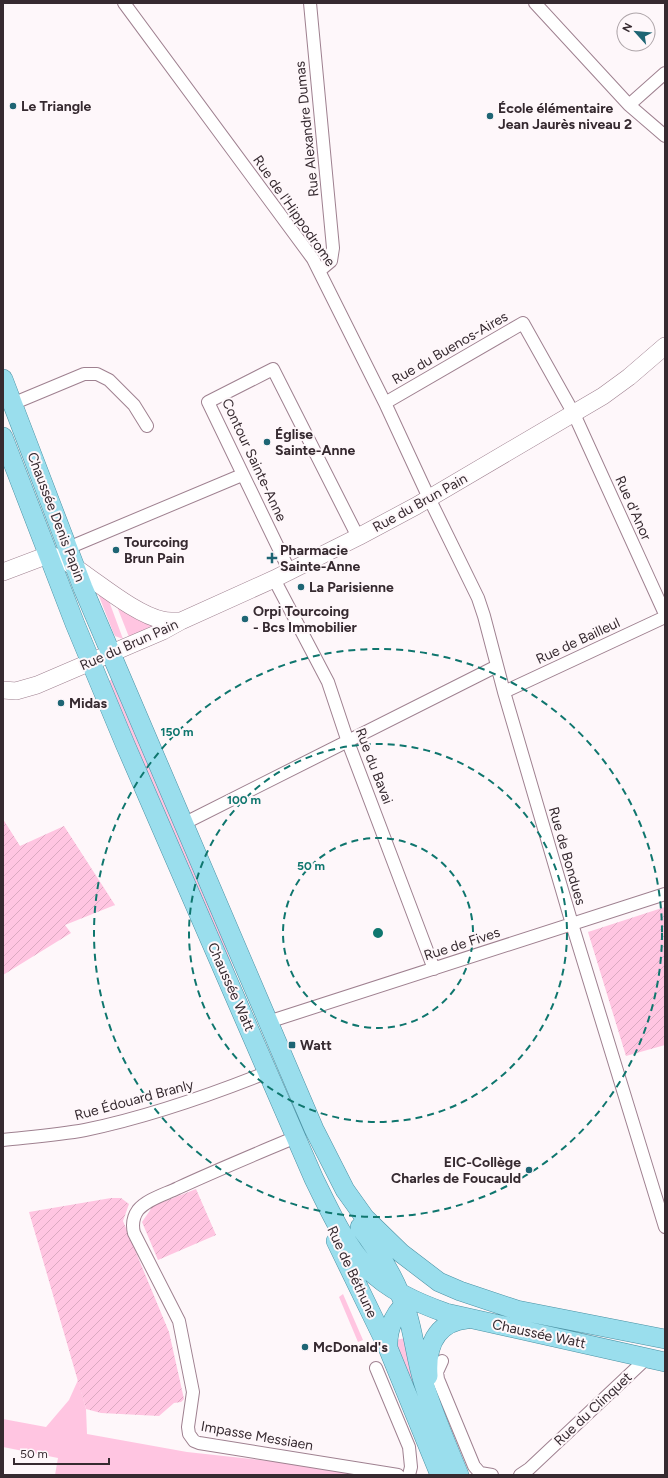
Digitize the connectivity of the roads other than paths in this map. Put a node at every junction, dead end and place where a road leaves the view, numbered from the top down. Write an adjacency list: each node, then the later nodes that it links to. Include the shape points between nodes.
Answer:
1 (124, 3): 7 (street, Rue de l'Hippodrome)
2 (310, 3): 7 (street, Rue Alexandre Dumas, via 333,248 331,261)
3 (535, 3): 5 (street)
4 (665, 73): 5 (street)
5 (629, 105): 6 (street)
6 (665, 136)
7 (319, 271): 10 (street, Rue de l'Hippodrome)
8 (665, 346): 12 (main road, Rue du Brun Pain, via 616,387)
9 (3, 379): 11 (main road, Chaussée Denis Papin)
10 (385, 403): 12 (street, Rue du Buenos-Aires, via 523,323); 16 (street, Rue de l'Hippodrome)
11 (12, 404): 13 (street, via 84,374 96,374 109,380 134,405); 18 (main road, Chaussée Denis Papin)
12 (574, 414): 16 (main road, Rue du Brun Pain); 26 (street, Rue d'Anor)
13 (147, 426)
14 (3, 437): 19 (main road, Chaussée Denis Papin)
15 (242, 475): 17 (street, Contour Sainte-Anne, via 208,402 273,369); 18 (street); 22 (street, Contour Sainte-Anne)
16 (429, 498): 17 (main road, Rue du Brun Pain); 31 (street, Rue de Bondues, via 481,606)
17 (358, 537): 22 (main road, Rue du Brun Pain)
18 (68, 548): 20 (main road, Chaussée Denis Papin)
19 (48, 556): 20 (main road, via 61,559); 21 (main road); 25 (main road, Chaussée Denis Papin)
20 (76, 568): 24 (main road, Chaussée Denis Papin)
21 (3, 572)
22 (290, 572): 23 (main road, Rue du Brun Pain)
23 (274, 579): 28 (main road, Rue du Brun Pain); 34 (street, Rue du Bavai, via 328,682)
24 (92, 586): 25 (main road); 28 (main road, via 162,620); 29 (main road, Chaussée Denis Papin)
25 (64, 595): 30 (main road, Chaussée Denis Papin)
26 (665, 614)
27 (665, 617): 33 (street, Rue de Bailleul)
28 (181, 621): 29 (main road, Rue du Brun Pain)
29 (111, 654): 30 (main road, Rue du Brun Pain); 35 (main road, Chaussée Watt)
30 (91, 662): 32 (main road, Rue du Brun Pain, via 36,686 16,691); 40 (main road, Chaussée Watt)
31 (497, 666): 33 (street, Rue de Bondues); 34 (street)
32 (3, 690)
33 (504, 692): 37 (street, Rue de Bondues)
34 (348, 742): 35 (street); 38 (street, Rue du Bavai)
35 (183, 824): 39 (main road, Chaussée Watt)
36 (665, 894): 37 (street, Rue de Fives)
37 (572, 924): 38 (street, Rue de Fives); 45 (street, Rue de Bondues)
38 (434, 968): 39 (street, Rue de Fives)
39 (268, 1022): 41 (main road, Chaussée Watt)
40 (268, 1072): 42 (main road, Chaussée Watt); 43 (street, Rue Édouard Branly, via 175,1107 132,1119 66,1133)
41 (314, 1129): 46 (main road, Chaussée Watt, via 338,1195 380,1255); 47 (main road, Chaussée Watt, via 354,1204 395,1248 428,1275 449,1287)
42 (296, 1137): 44 (main road, Chaussée Watt); 57 (street, Impasse Messiaen, via 149,1202 138,1210 135,1216 134,1233 179,1321 182,1332 193,1392 189,1434 199,1443)
43 (3, 1140)
44 (314, 1179): 46 (main road, Chaussée Watt, via 344,1236 361,1261 372,1273); 50 (main road, Rue de Béthune, via 335,1237)
45 (665, 1227)
46 (406, 1299): 47 (main road, Chaussée Watt, via 450,1298); 48 (main road, Chaussée Watt); 50 (main road, via 392,1322); 55 (main road, via 419,1370)
47 (517, 1310): 49 (main road, Chaussée Watt)
48 (467, 1319): 51 (main road, Chaussée Watt); 55 (main road, via 446,1326 431,1346 427,1365)
49 (665, 1340): 51 (main road, Rue du Clinquet)
50 (388, 1348): 59 (main road, Rue de Béthune)
51 (646, 1358): 53 (main road, Chaussée Watt); 61 (street, Rue du Clinquet)
52 (442, 1361): 56 (street, via 437,1372 438,1379 474,1466)
53 (665, 1362)
54 (376, 1368): 58 (street, via 409,1447)
55 (435, 1415): 60 (main road)
56 (486, 1474)
57 (398, 1475)
58 (409, 1475)
59 (440, 1475)
60 (459, 1475)
61 (520, 1475)

